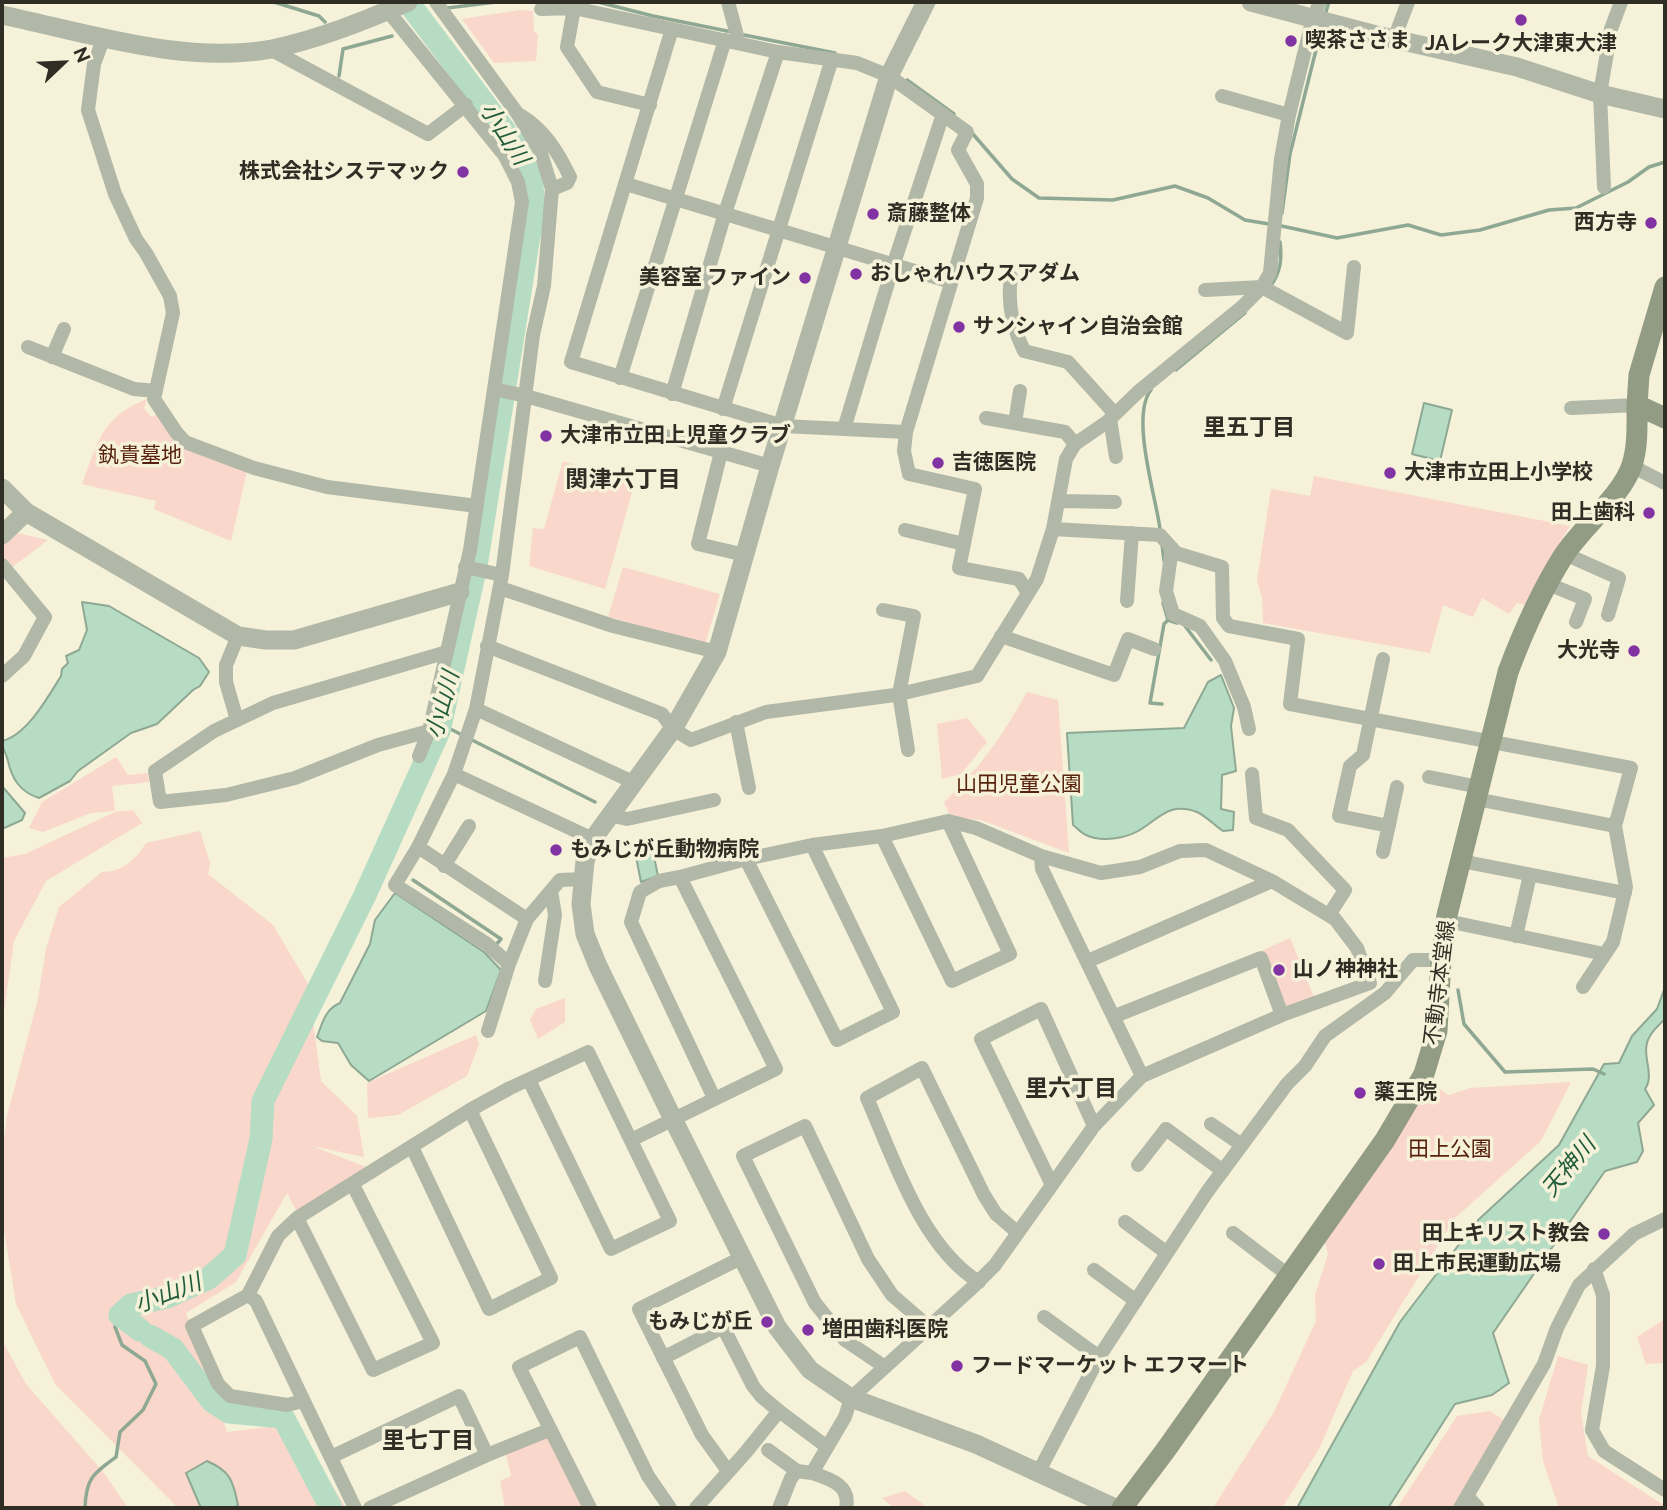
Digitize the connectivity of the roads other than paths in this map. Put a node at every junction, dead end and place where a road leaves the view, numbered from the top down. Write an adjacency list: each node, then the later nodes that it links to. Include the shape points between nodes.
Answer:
1 (436, 2): 48 (street, via 517,114 541,153 552,189 544,286)
2 (728, 2): 15 (street)
3 (926, 2): 19 (street)
4 (1251, 2): 10 (street)
5 (1408, 2): 14 (street)
6 (1621, 2): 20 (street, via 1611,29)
7 (395, 5): 16 (street, via 333,32); 22 (street)
8 (574, 8): 9 (street); 12 (street); 23 (street, via 567,47 597,92)
9 (541, 9)
10 (1317, 10): 14 (street); 26 (street)
11 (2, 15): 13 (street)
12 (672, 29): 15 (street); 23 (street)
13 (104, 37): 16 (street, via 159,49 221,53); 45 (street, via 94,64 88,110 115,194 170,296 173,313)
14 (1394, 39): 20 (street, via 1517,67)
15 (732, 42): 17 (street); 29 (street)
16 (270, 49): 22 (street, via 428,134)
17 (778, 51): 18 (street); 30 (street)
18 (832, 60): 19 (street, via 857,63); 31 (street)
19 (889, 76): 25 (street); 32 (street)
20 (1600, 94): 24 (street); 28 (street)
21 (1222, 96): 26 (street)
22 (466, 105): 44 (street, via 506,156 522,202)
23 (650, 105): 27 (street)
24 (1665, 108)
25 (943, 114): 33 (street); 36 (street, via 967,132 958,150 977,184 977,198)
26 (1289, 115): 37 (street, via 1270,272)
27 (626, 184): 29 (street); 43 (street, via 571,362)
28 (1604, 187)
29 (676, 198): 30 (street); 43 (street)
30 (725, 213): 31 (street); 47 (street)
31 (779, 229): 32 (street); 51 (street)
32 (838, 247): 33 (street); 56 (street)
33 (893, 266): 36 (street); 57 (street)
34 (1354, 267): 37 (street, via 1353,336)
35 (1011, 276): 52 (street, via 1008,297 1015,334 1024,351 1068,362)
36 (951, 282): 58 (street)
37 (1262, 287): 39 (street); 52 (street)
38 (1665, 288): 49 (main road, 不動寺本堂線, via 1639,374)
39 (1205, 290)
40 (64, 329): 42 (street)
41 (28, 347): 42 (street)
42 (52, 357): 45 (street, via 134,389)
43 (620, 377): 47 (street)
44 (494, 389): 48 (street); 68 (street)
45 (156, 391): 68 (street, via 159,408 186,442 254,468 327,487)
46 (1020, 391): 55 (street)
47 (672, 394): 51 (street)
48 (526, 396): 60 (street); 80 (street)
49 (1637, 405): 50 (street); 54 (main road); 63 (main road, 不動寺本堂線)
50 (1571, 408)
51 (723, 409): 56 (street)
52 (1113, 417): 59 (street); 61 (street)
53 (986, 418): 55 (street)
54 (1665, 418)
55 (1014, 423): 59 (street, via 1065,432)
56 (783, 426): 57 (street); 62 (street)
57 (844, 429): 58 (street)
58 (906, 432): 74 (street, via 909,474 975,489)
59 (1075, 444): 66 (street, via 1066,458)
60 (721, 452): 62 (street); 77 (street, via 698,544)
61 (1116, 457)
62 (770, 466): 77 (street)
63 (1632, 466): 64 (street); 76 (main road, 不動寺本堂線)
64 (1665, 483)
65 (2, 488): 69 (street)
66 (1059, 501): 67 (street); 70 (street)
67 (1115, 502)
68 (477, 506): 78 (street)
69 (26, 512): 73 (street); 88 (street)
70 (1053, 529): 72 (street); 83 (street)
71 (905, 530): 74 (street)
72 (1132, 533): 75 (street, via 1160,535); 84 (street)
73 (2, 535)
74 (964, 544): 83 (street, via 959,568 1019,579)
75 (1172, 548): 99 (street, via 1222,567 1223,618 1229,626 1298,639 1290,704); 102 (street, via 1166,591 1173,614 1200,626 1225,661)
76 (1565, 554): 81 (main road, 不動寺本堂線); 86 (street, via 1619,578)
77 (746, 555): 93 (street)
78 (465, 566): 80 (street); 82 (street)
79 (5, 575): 95 (street, via 45,617 24,656)
80 (501, 581): 90 (street); 93 (street, via 613,626)
81 (1548, 584): 87 (street, via 1585,599); 104 (main road, 不動寺本堂線, via 1508,672)
82 (460, 592): 88 (street, via 294,640); 92 (street)
83 (1028, 593): 89 (street)
84 (1127, 601)
85 (883, 610): 96 (street, via 914,616)
86 (1608, 615)
87 (1576, 622)
88 (238, 636): 98 (street, via 226,665)
89 (1001, 636): 91 (street, via 1114,675 1128,639); 96 (street, via 977,676)
90 (487, 646): 97 (street); 101 (street, via 662,714)
91 (1154, 649)
92 (447, 652): 98 (street, via 272,704); 103 (street)
93 (717, 652): 101 (street)
94 (1383, 659): 99 (street)
95 (2, 676)
96 (900, 694): 100 (street, via 766,712); 105 (street)
97 (475, 709): 107 (street); 110 (street)
98 (237, 720): 103 (street, via 155,771 160,802 226,795 295,778 378,745)
99 (1370, 720): 104 (street); 118 (street, via 1363,755 1350,766 1339,816)
100 (736, 722): 101 (street, via 691,740); 111 (street)
101 (673, 729): 110 (street)
102 (1248, 729)
103 (429, 731): 106 (street)
104 (1490, 741): 113 (main road, 不動寺本堂線); 119 (street, via 1631,768)
105 (908, 750)
106 (419, 756)
107 (454, 774): 121 (street); 123 (street)
108 (1252, 774): 135 (street, via 1256,818 1288,830 1345,890)
109 (1429, 777): 113 (street)
110 (633, 782): 115 (street)
111 (749, 788)
112 (1397, 788): 118 (street)
113 (1477, 793): 119 (street); 127 (main road, 不動寺本堂線)
114 (713, 800): 115 (street, via 627,818)
115 (609, 815): 121 (street)
116 (948, 821): 120 (street); 120 (street, via 1010,954 952,981); 125 (street)
117 (469, 826): 128 (street)
118 (1389, 826): 124 (street)
119 (1615, 826): 134 (street)
120 (882, 835): 122 (street)
121 (593, 839): 131 (street)
122 (812, 845): 126 (street); 126 (street, via 892,1012 837,1040)
123 (418, 847): 128 (street); 142 (street, via 395,885 487,944)
124 (1383, 852)
125 (1041, 856): 132 (street, via 1101,873 1140,867 1180,851 1206,850); 141 (street, via 1042,869)
126 (746, 859): 130 (street)
127 (1461, 861): 129 (street); 137 (main road, 不動寺本堂線)
128 (444, 866): 136 (street)
129 (1530, 874): 134 (street); 138 (street)
130 (680, 877): 150 (street, via 659,881 640,892 631,922); 150 (street, via 776,1069)
131 (583, 879): 133 (street, via 560,880); 152 (street, via 585,934)
132 (1272, 881): 135 (street); 141 (street)
133 (551, 891): 136 (street); 143 (street, via 555,915)
134 (1625, 893): 139 (street, via 1613,942)
135 (1329, 915): 145 (street, via 1357,948 1370,983)
136 (527, 919): 142 (street)
137 (1447, 921): 138 (street); 140 (main road, 不動寺本堂線)
138 (1516, 936): 139 (street)
139 (1604, 954): 144 (street)
140 (1441, 960): 156 (street, via 1413,960 1385,993 1325,1037); 171 (main road, 不動寺本堂線, via 1437,1031 1417,1089)
141 (1088, 961): 146 (street)
142 (509, 964): 147 (street)
143 (545, 981)
144 (1583, 987)
145 (1282, 1015): 146 (street, via 1261,958); 148 (street)
146 (1115, 1016): 148 (street)
147 (488, 1031)
148 (1142, 1076): 154 (street)
149 (529, 1080): 151 (street); 155 (street, via 588,1052); 155 (street, via 611,1249 670,1221)
150 (714, 1098): 152 (street)
151 (470, 1110): 157 (street); 157 (street, via 551,1278 489,1309)
152 (673, 1119): 155 (street); 168 (street)
153 (1211, 1124): 156 (street)
154 (1094, 1126): 161 (street); 161 (street, via 1041,1009 981,1039)
155 (631, 1140)
156 (1242, 1146): 159 (street)
157 (412, 1147): 160 (street)
158 (1139, 1166): 159 (street, via 1166,1129)
159 (1223, 1171): 167 (street)
160 (353, 1185): 162 (street); 162 (street, via 433,1343 373,1370)
161 (1052, 1185): 165 (street)
162 (297, 1218): 173 (street, via 278,1236)
163 (1665, 1219): 169 (street, via 1634,1234)
164 (1125, 1222): 167 (street)
165 (1017, 1232): 172 (street); 172 (street, via 985,1195 922,1068 867,1098 934,1240)
166 (1233, 1233): 171 (street)
167 (1167, 1253): 174 (street)
168 (741, 1258): 178 (street, via 639,1309); 180 (street, via 777,1327 810,1370)
169 (1594, 1269): 191 (street, via 1603,1296 1603,1366 1592,1430 1604,1451); 192 (street, via 1578,1284 1544,1364)
170 (1094, 1270): 174 (street)
171 (1288, 1275): 201 (main road, 不動寺本堂線)
172 (979, 1282): 176 (street)
173 (248, 1295): 181 (street, via 256,1301); 181 (street, via 192,1326 218,1384 230,1396 286,1405)
174 (1136, 1301): 177 (street)
175 (1044, 1317): 177 (street)
176 (929, 1327): 179 (street); 179 (street, via 892,1295 868,1259 804,1126 743,1156 815,1303 845,1340)
177 (1099, 1357): 190 (street)
178 (663, 1358): 182 (street, via 723,1327 753,1386); 188 (street, via 702,1435)
179 (885, 1367): 180 (street)
180 (851, 1398): 184 (street); 190 (street, via 976,1444)
181 (303, 1401): 187 (street)
182 (779, 1411): 184 (street); 188 (street)
183 (550, 1430): 186 (street); 195 (street); 196 (street, via 519,1367 580,1337 648,1476)
184 (827, 1447): 189 (street)
185 (768, 1450): 189 (street)
186 (487, 1455): 187 (street, via 459,1396); 194 (street)
187 (331, 1457): 193 (street)
188 (728, 1471): 197 (street)
189 (805, 1472): 198 (street, via 791,1478); 199 (street, via 841,1486 848,1500)
190 (1038, 1473): 200 (street)
191 (1665, 1490)
192 (1464, 1502): 202 (street)
193 (355, 1508)
194 (370, 1508)
195 (590, 1508)
196 (670, 1508)
197 (696, 1508)
198 (779, 1508)
199 (846, 1508)
200 (1115, 1508)
201 (1122, 1508)
202 (1478, 1508)

